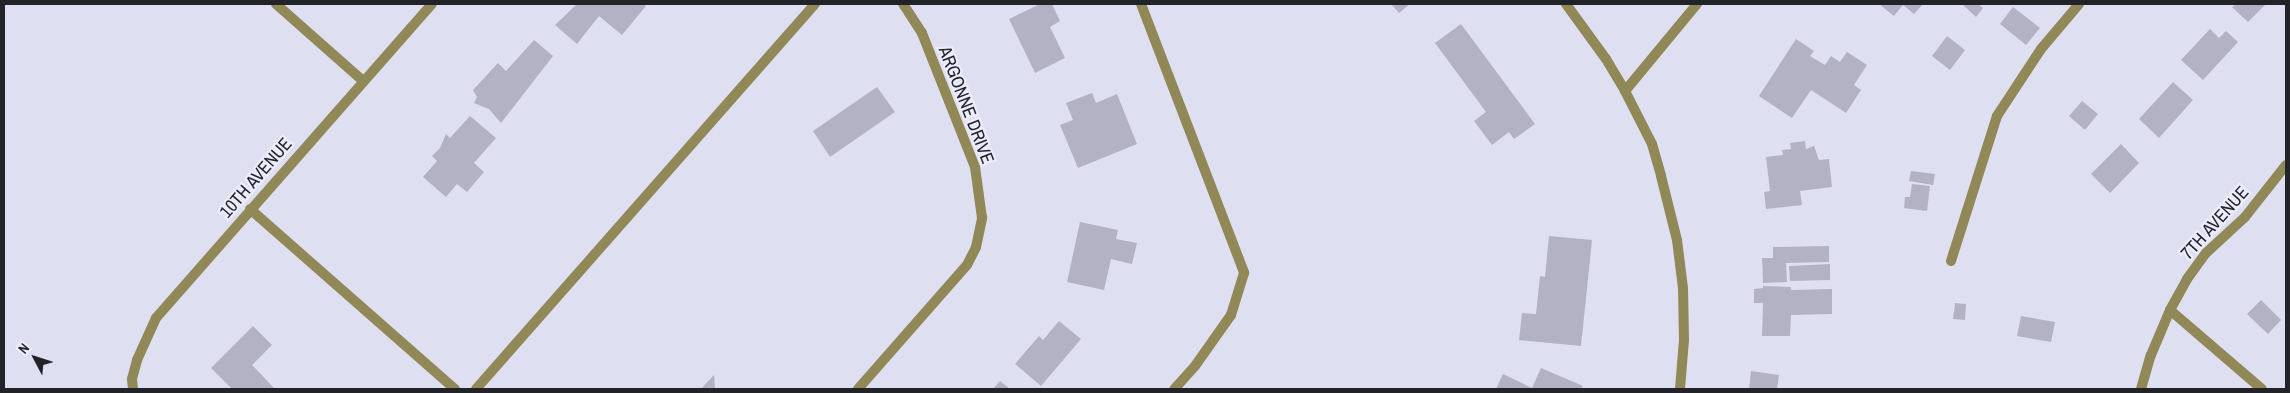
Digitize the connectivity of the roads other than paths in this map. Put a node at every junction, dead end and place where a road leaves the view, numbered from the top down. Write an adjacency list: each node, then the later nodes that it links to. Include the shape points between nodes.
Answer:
1 (276, 4): 9 (street)
2 (432, 4): 9 (street, 10TH AVENUE)
3 (815, 4): 17 (street)
4 (903, 4): 18 (street, ARGONNE DRIVE, via 922,33 975,167 982,218 976,247 967,265)
5 (1141, 4): 19 (street, via 1244,274 1231,315 1195,366)
6 (1566, 4): 10 (street)
7 (1698, 4): 10 (street)
8 (2079, 4): 13 (street, via 2040,49 1997,116)
9 (363, 81): 12 (street, 10TH AVENUE)
10 (1625, 91): 20 (street, via 1652,144 1677,240 1683,288 1684,340)
11 (2286, 165): 14 (street, 7TH AVENUE, via 2245,217 2206,253)
12 (250, 209): 15 (street, 10TH AVENUE, via 156,318 137,360); 16 (street)
13 (1951, 261)
14 (2170, 310): 21 (street, 7TH AVENUE); 22 (street)
15 (132, 389)
16 (455, 389)
17 (476, 389)
18 (858, 389)
19 (1174, 389)
20 (1680, 389)
21 (2141, 389)
22 (2262, 389)

